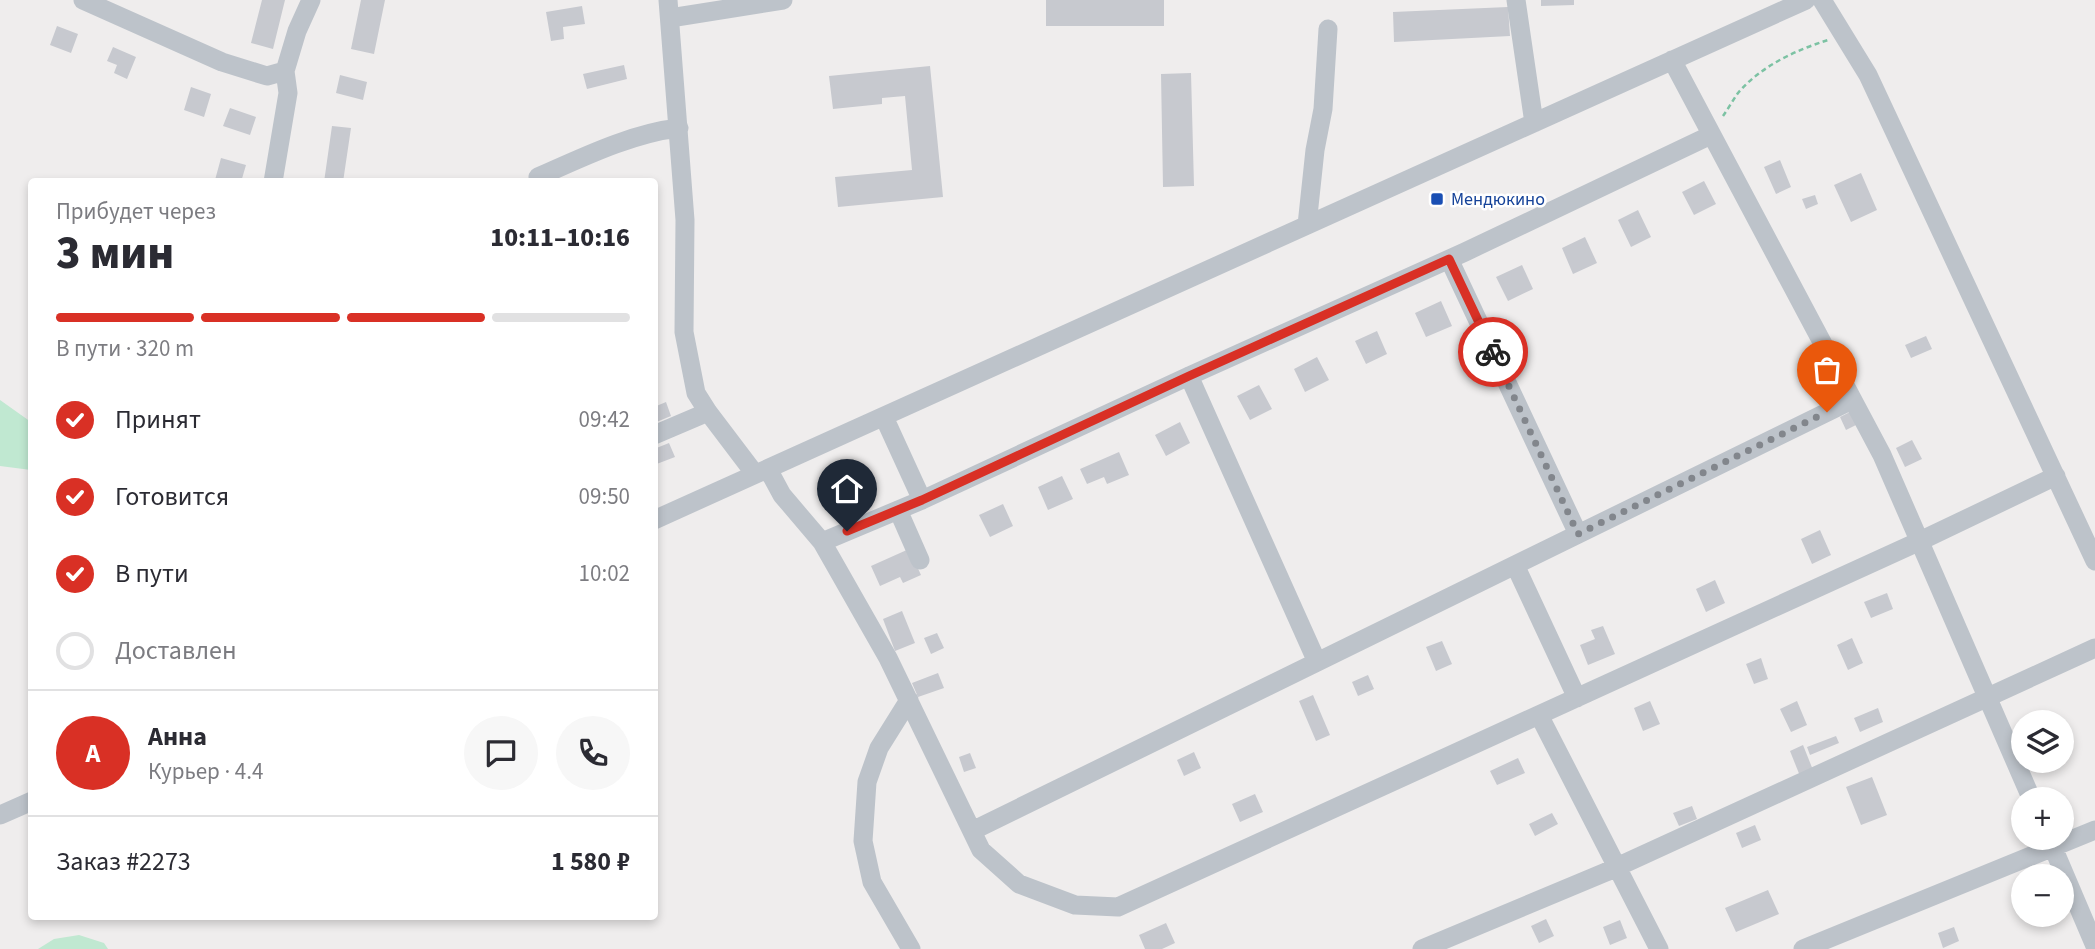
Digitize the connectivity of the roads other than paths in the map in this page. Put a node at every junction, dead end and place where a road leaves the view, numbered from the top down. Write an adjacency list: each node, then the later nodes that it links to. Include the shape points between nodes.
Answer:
1 (83, 0): 11 (street, via 222,62 267,76)
2 (311, 0): 11 (street)
3 (783, 0): 7 (street)
4 (1516, 0): 12 (street)
5 (1806, 0): 10 (street)
6 (1822, 0): 25 (street, via 1868,75)
7 (749, 2): 8 (street)
8 (669, 9): 13 (street)
9 (1328, 29): 17 (street, via 1323,109)
10 (1672, 60): 12 (street); 14 (street)
11 (285, 71): 16 (street, via 288,93)
12 (1534, 123): 17 (street)
13 (679, 128): 15 (street, via 629,141); 21 (street, via 685,220 684,332 696,393)
14 (1711, 135): 18 (street); 20 (street)
15 (538, 177)
16 (274, 178)
17 (1307, 225): 22 (street)
18 (1449, 259): 19 (street); 29 (street)
19 (1189, 376): 26 (street); 36 (street)
20 (1852, 400): 29 (street); 30 (street)
21 (708, 412): 23 (street); 24 (street)
22 (884, 416): 24 (street); 26 (street)
23 (658, 433)
24 (761, 472): 28 (street); 31 (street)
25 (2056, 476): 30 (street); 33 (street)
26 (922, 500): 27 (street)
27 (898, 510): 31 (street); 32 (street)
28 (658, 518)
29 (1578, 534): 34 (street)
30 (1920, 541): 37 (street); 38 (street)
31 (822, 542): 39 (street)
32 (920, 560)
33 (2095, 561)
34 (1515, 565): 36 (street); 38 (street)
35 (2095, 648): 37 (street)
36 (1317, 662): 45 (street)
37 (1989, 697): 41 (street); 49 (street)
38 (1577, 698): 40 (street)
39 (909, 700): 45 (street); 51 (street, via 879,748 867,782 863,841 872,882)
40 (1539, 715): 45 (street, via 1118,907 1075,905 1019,884 981,850); 49 (street)
41 (2027, 787)
42 (28, 803): 43 (street)
43 (0, 816)
44 (2095, 830): 46 (street)
45 (972, 831)
46 (2074, 836)
47 (2035, 850): 54 (street)
48 (2054, 850): 50 (street)
49 (1617, 867): 52 (street); 53 (street)
50 (2095, 946)
51 (911, 949)
52 (1422, 949)
53 (1659, 949)
54 (1803, 949)

